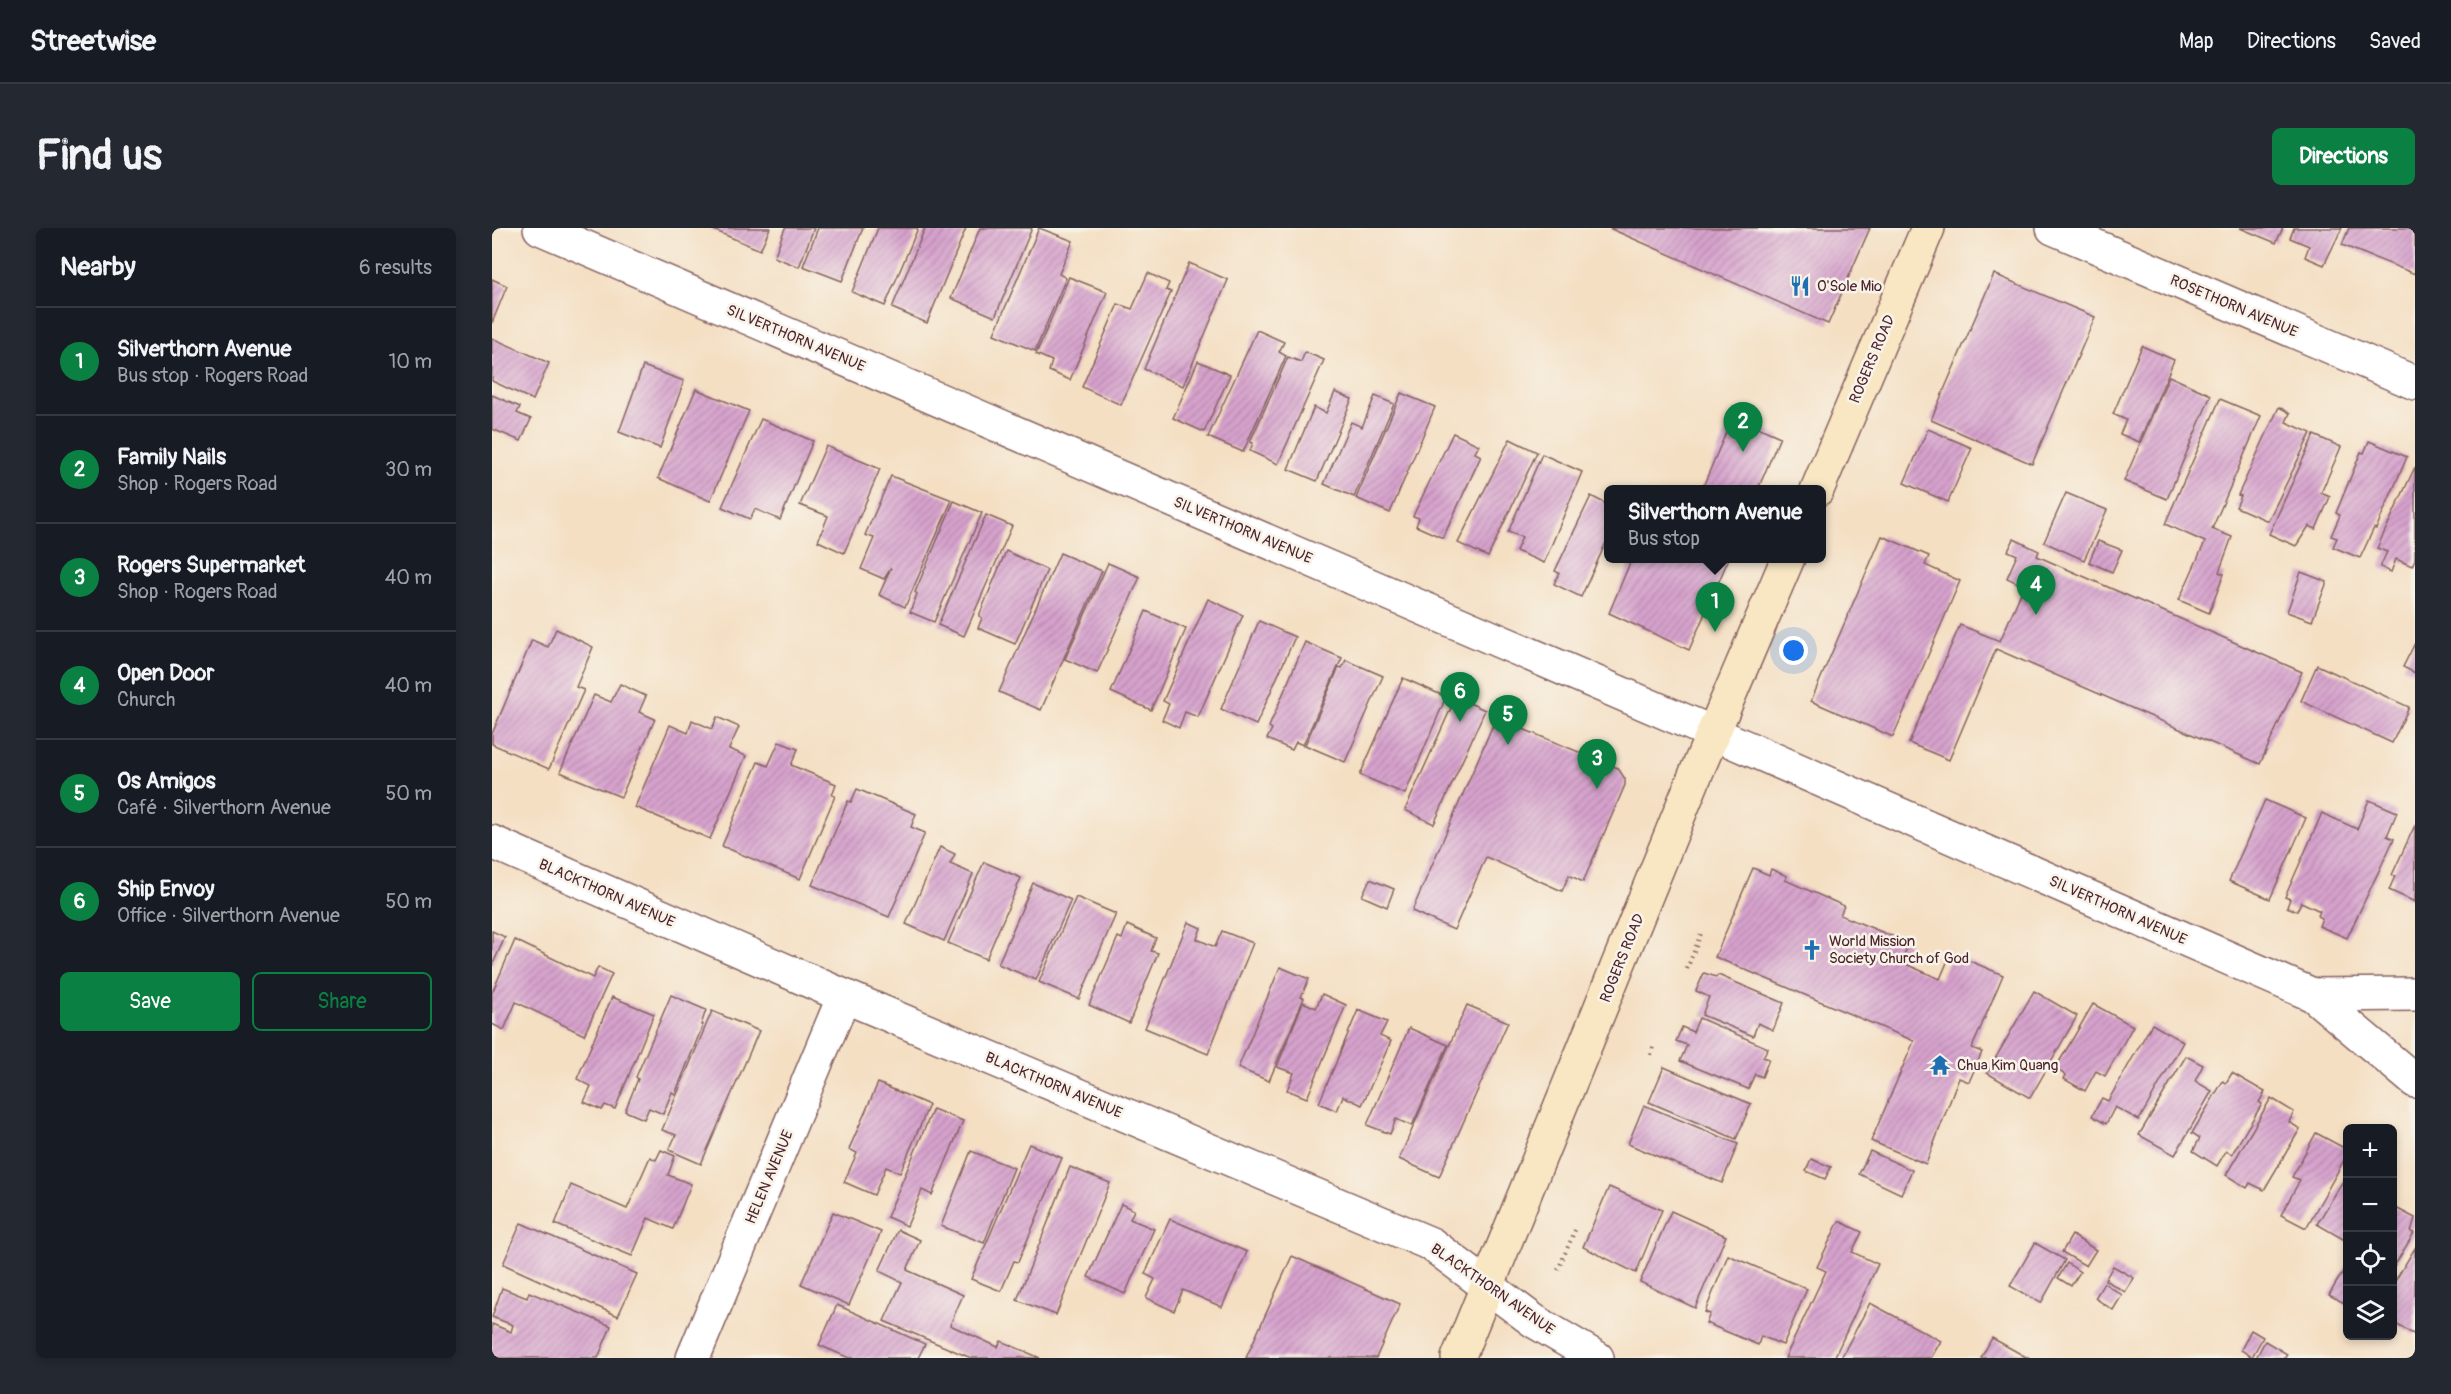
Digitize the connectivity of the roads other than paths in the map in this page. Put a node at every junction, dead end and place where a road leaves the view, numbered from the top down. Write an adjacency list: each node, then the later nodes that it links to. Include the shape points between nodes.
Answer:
1 (540, 228): 7 (street, SILVERTHORN AVENUE)
2 (1928, 228): 5 (street, ROGERS ROAD)
3 (2053, 228): 4 (street, ROSETHORN AVENUE)
4 (2415, 383)
5 (1819, 485)
6 (1786, 563): 7 (street, ROGERS ROAD)
7 (1713, 733): 10 (street, SILVERTHORN AVENUE); 13 (street, ROGERS ROAD)
8 (492, 842): 11 (street, BLACKTHORN AVENUE)
9 (2415, 994): 10 (street, SILVERTHORN AVENUE)
10 (2313, 995): 12 (street)
11 (844, 996): 13 (street, BLACKTHORN AVENUE, via 1431,1244); 14 (street, HELEN AVENUE)
12 (2415, 1081)
13 (1489, 1287): 15 (street, ROGERS ROAD); 16 (street, BLACKTHORN AVENUE, via 1534,1322)
14 (693, 1358)
15 (1458, 1358)
16 (1598, 1358)

